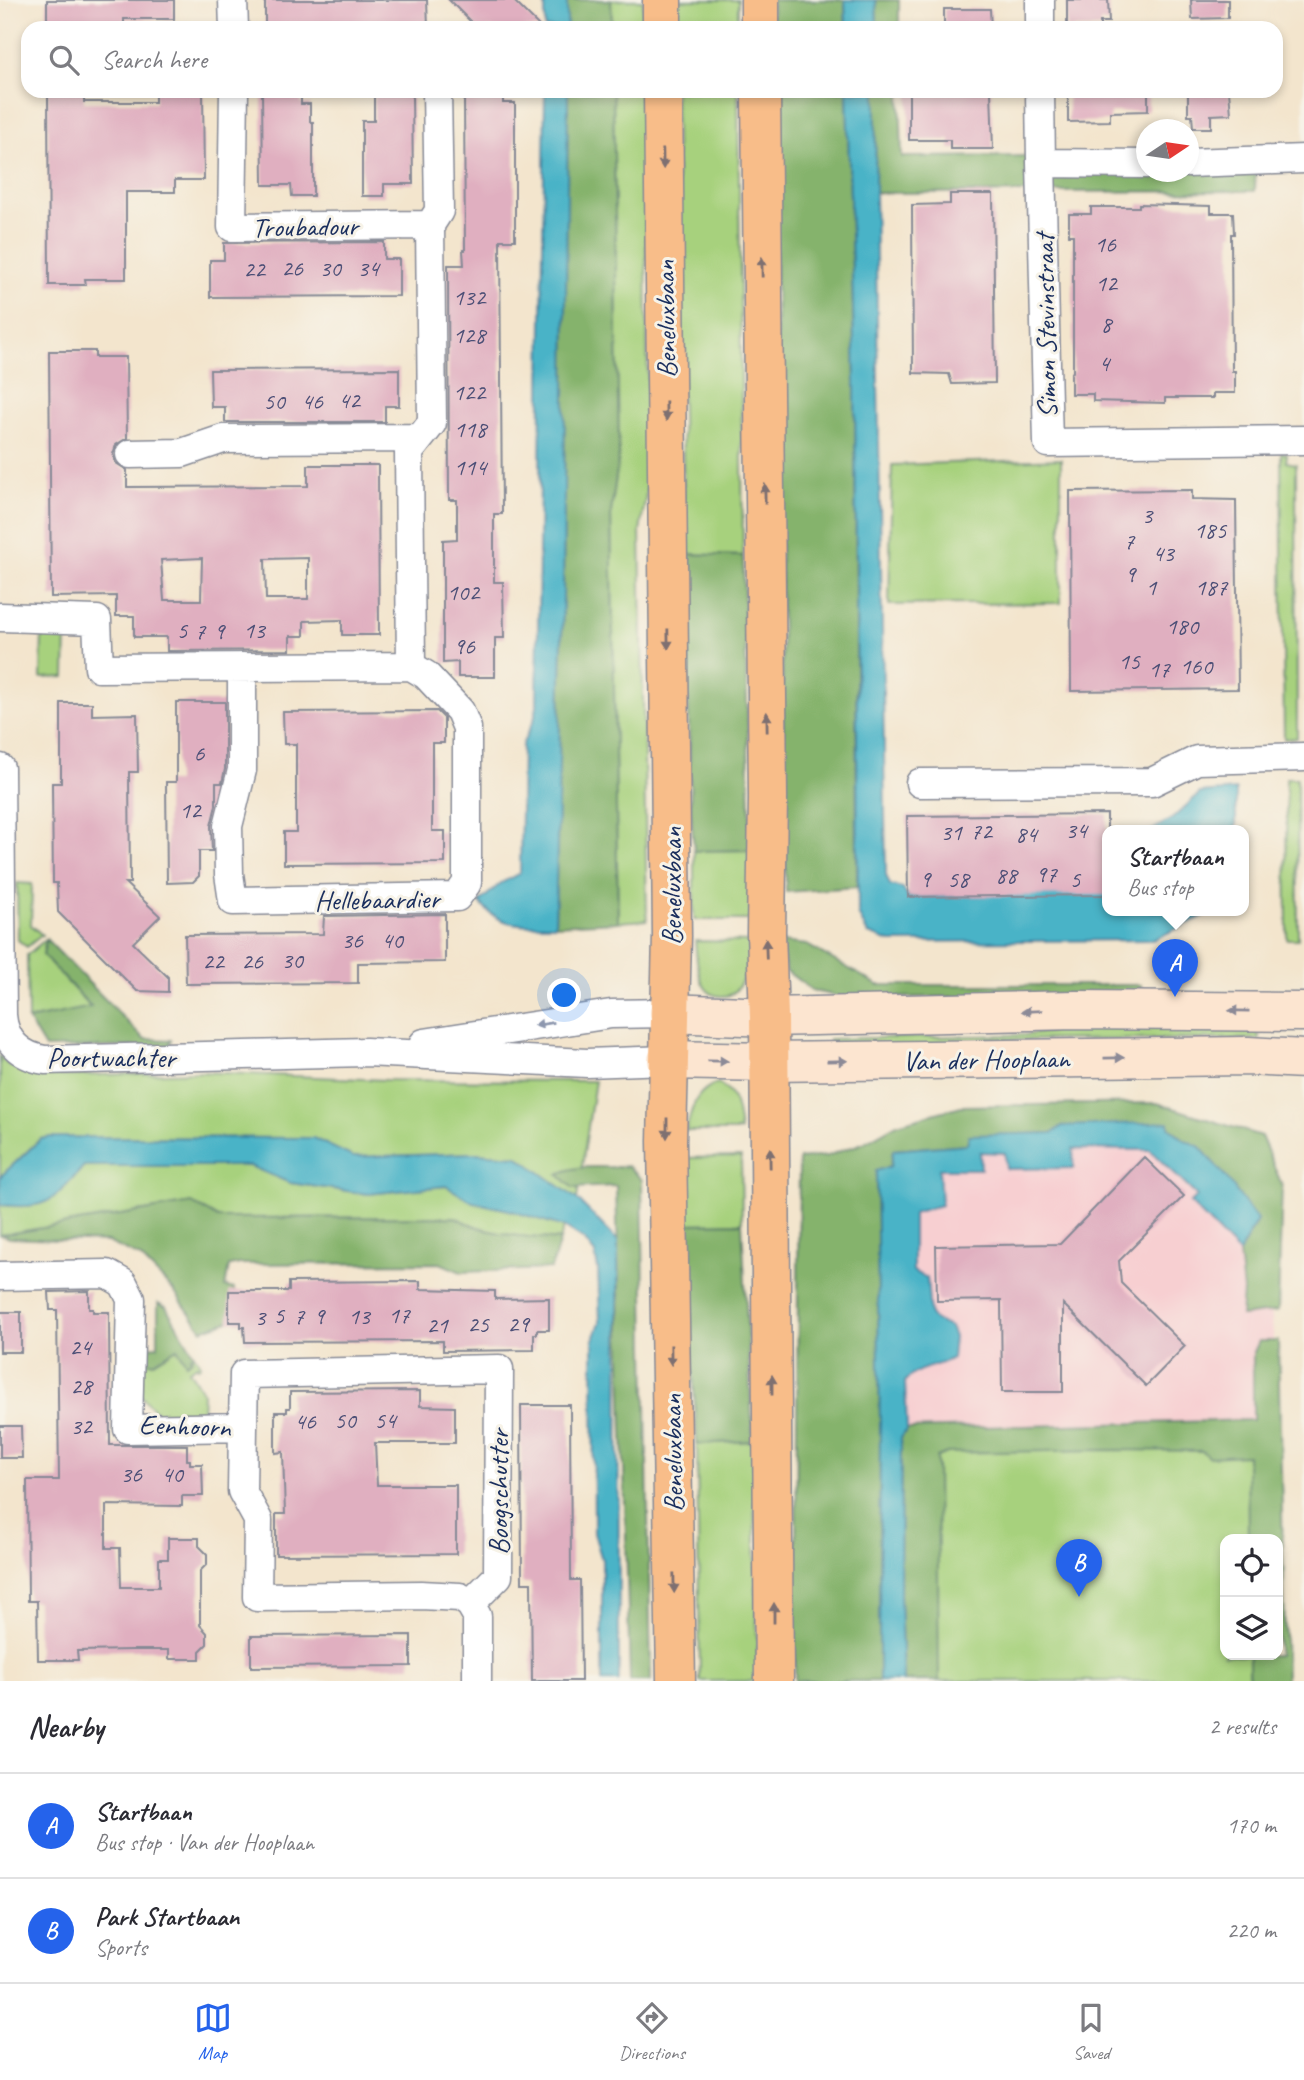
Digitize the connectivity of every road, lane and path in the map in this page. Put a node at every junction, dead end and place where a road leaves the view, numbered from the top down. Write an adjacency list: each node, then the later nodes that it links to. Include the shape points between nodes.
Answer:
1 (233, 0): 5 (street)
2 (662, 0): 6 (main road)
3 (760, 0): 7 (main road)
4 (1040, 0): 8 (street)
5 (234, 21)
6 (662, 21)
7 (760, 21)
8 (1040, 21)
9 (234, 98): 18 (street, Troubadour, via 232,227)
10 (437, 98): 18 (street, via 439,211)
11 (663, 98): 30 (main road, Beneluxbaan, one-way to 30, via 672,926)
12 (761, 98): 31 (main road, one-way to 12)
13 (1041, 98): 15 (street)
14 (1304, 159): 16 (street)
15 (1041, 163): 17 (street); 20 (street, Simon Stevinstraat, via 1048,443)
16 (1199, 163)
17 (1136, 164)
18 (430, 225): 19 (street, via 432,423)
19 (419, 438): 21 (street, via 223,439 182,453); 23 (street, via 409,452)
20 (1304, 440)
21 (130, 454)
22 (0, 617): 24 (street, via 97,620 99,668)
23 (411, 666): 24 (street); 24 (street, Hellebaardier, via 460,710 467,728 467,883 457,897 233,901 228,826 242,770)
24 (242, 667)
25 (1304, 757): 27 (street, via 1197,760 1152,782)
26 (0, 768): 28 (street, Poortwachter)
27 (919, 783)
28 (0, 822): 32 (street, Poortwachter, via 3,1024 11,1042 26,1055 45,1060)
29 (1304, 1012): 31 (street, Van der Hooplaan, one-way to 31, via 1076,1010)
30 (669, 1013): 31 (street, Van der Hooplaan); 32 (street, Poortwachter, one-way to 32, via 611,1014); 34 (main road, Beneluxbaan)
31 (769, 1017): 35 (main road)
32 (366, 1052): 34 (street, Poortwachter, via 587,1062)
33 (1304, 1059): 35 (street, Van der Hooplaan, one-way to 33)
34 (667, 1060): 35 (street, Van der Hooplaan, one-way to 35); 41 (main road, Beneluxbaan, one-way to 41)
35 (769, 1062): 42 (main road, one-way to 35)
36 (0, 1276): 38 (street, Eenhoorn, via 107,1274 123,1283 131,1299 128,1429)
37 (499, 1369): 38 (street, Eenhoorn, via 244,1374); 39 (street, Boogschutter, via 498,1576)
38 (243, 1427): 39 (street, via 242,1491 258,1520 257,1597 421,1595 460,1597)
39 (470, 1604): 40 (street, via 477,1616)
40 (477, 1681)
41 (676, 1681)
42 (774, 1681)

